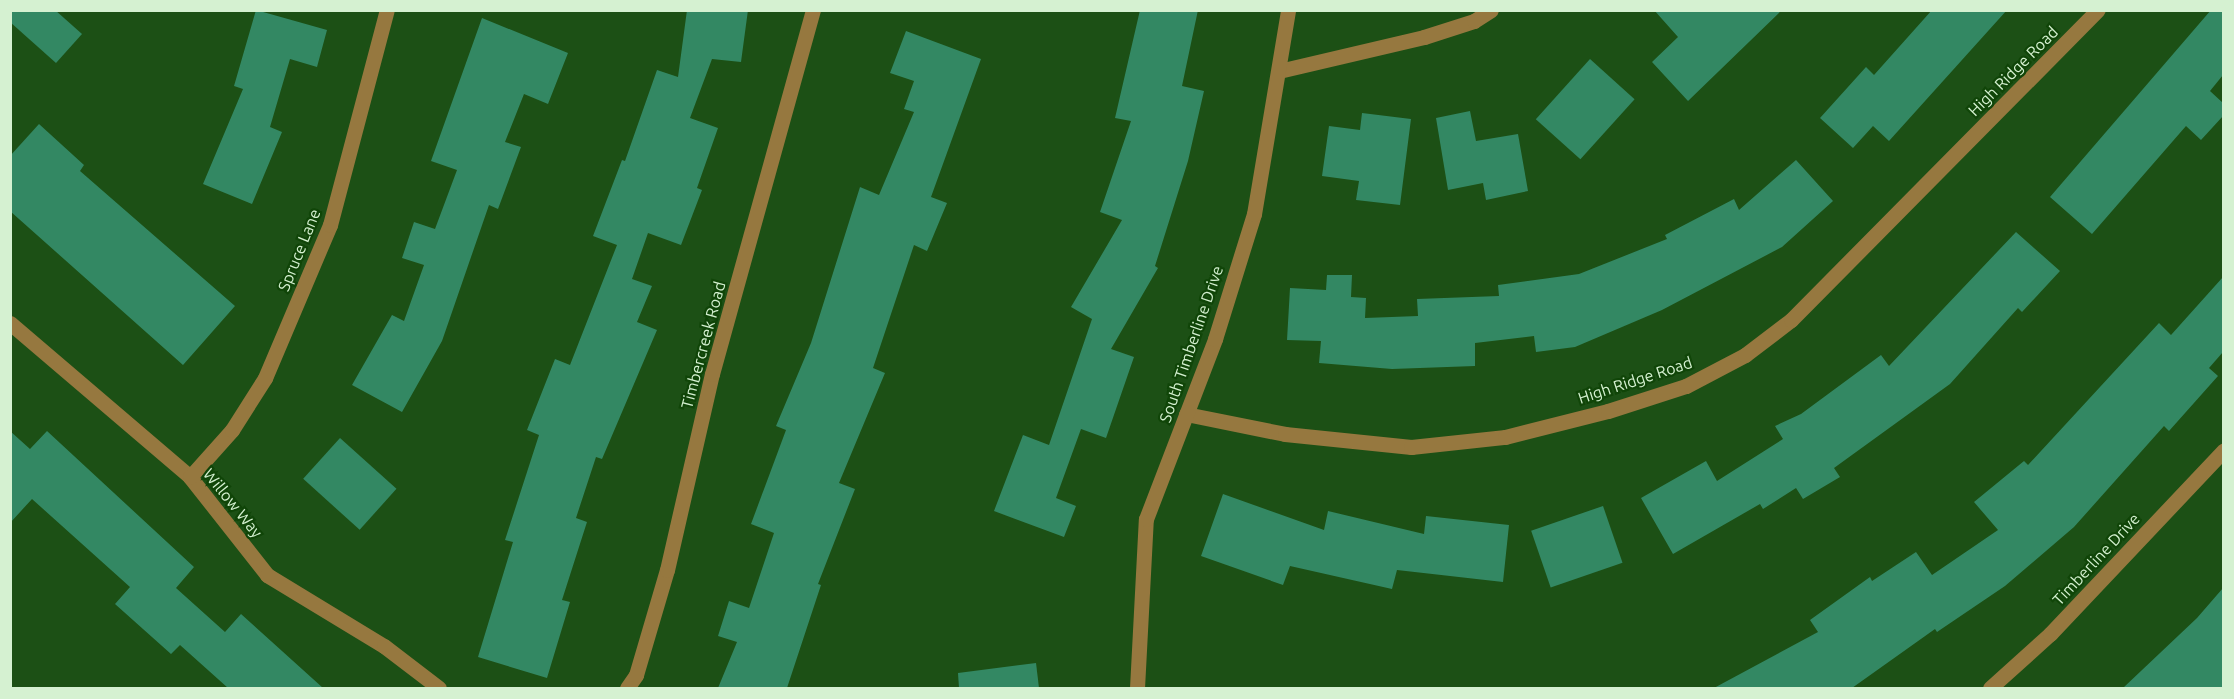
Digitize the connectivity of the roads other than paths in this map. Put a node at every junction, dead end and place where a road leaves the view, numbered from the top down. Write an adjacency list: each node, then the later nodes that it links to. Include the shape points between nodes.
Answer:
1 (387, 10): 10 (street, Spruce Lane, via 330,225 265,378 232,430)
2 (813, 10): 12 (street, Timbercreek Road, via 712,374 668,570 636,675)
3 (1288, 10): 6 (street, South Timberline Drive)
4 (1491, 10): 6 (street, via 1474,21 1424,37)
5 (2098, 10): 8 (street, High Ridge Road, via 1791,320 1745,355 1686,386 1608,411 1505,436 1411,447 1285,434)
6 (1279, 70): 8 (street, South Timberline Drive, via 1254,214 1215,339)
7 (10, 323): 10 (street, Willow Way)
8 (1186, 414): 13 (street, South Timberline Drive, via 1146,519)
9 (2223, 450): 14 (street, Timberline Drive, via 2050,634)
10 (190, 477): 11 (street, Willow Way, via 267,575 384,646)
11 (439, 688)
12 (627, 688)
13 (1137, 688)
14 (1990, 688)

